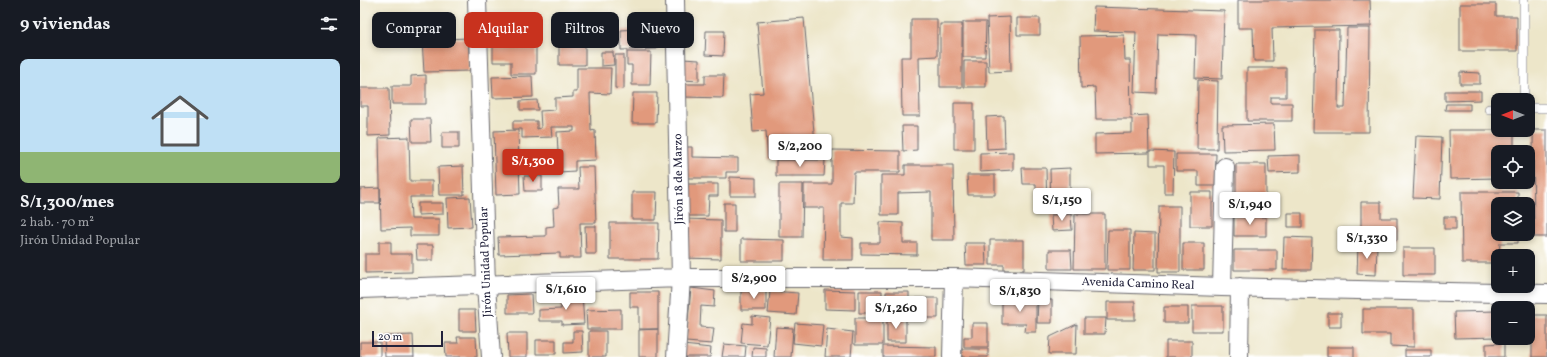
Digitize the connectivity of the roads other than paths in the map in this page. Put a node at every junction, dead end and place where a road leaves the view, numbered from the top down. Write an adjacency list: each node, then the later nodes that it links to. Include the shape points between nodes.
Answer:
1 (477, 0): 10 (street, Jirón Unidad Popular)
2 (675, 0): 8 (street, Jirón 18 de Marzo)
3 (1524, 0): 4 (lane)
4 (1524, 93)
5 (1535, 108): 6 (lane)
6 (1547, 108)
7 (1225, 167): 11 (street)
8 (681, 278): 9 (street, Avenida Camino Real); 10 (street, Avenida Camino Real); 15 (street, Jirón 18 de Marzo)
9 (954, 278): 11 (street, Avenida Camino Real); 16 (street)
10 (486, 284): 12 (street, Avenida Camino Real); 14 (street, Jirón Unidad Popular)
11 (1231, 287): 13 (street, Avenida Camino Real); 17 (street)
12 (360, 289)
13 (1547, 294)
14 (491, 357)
15 (676, 357)
16 (952, 357)
17 (1239, 357)

